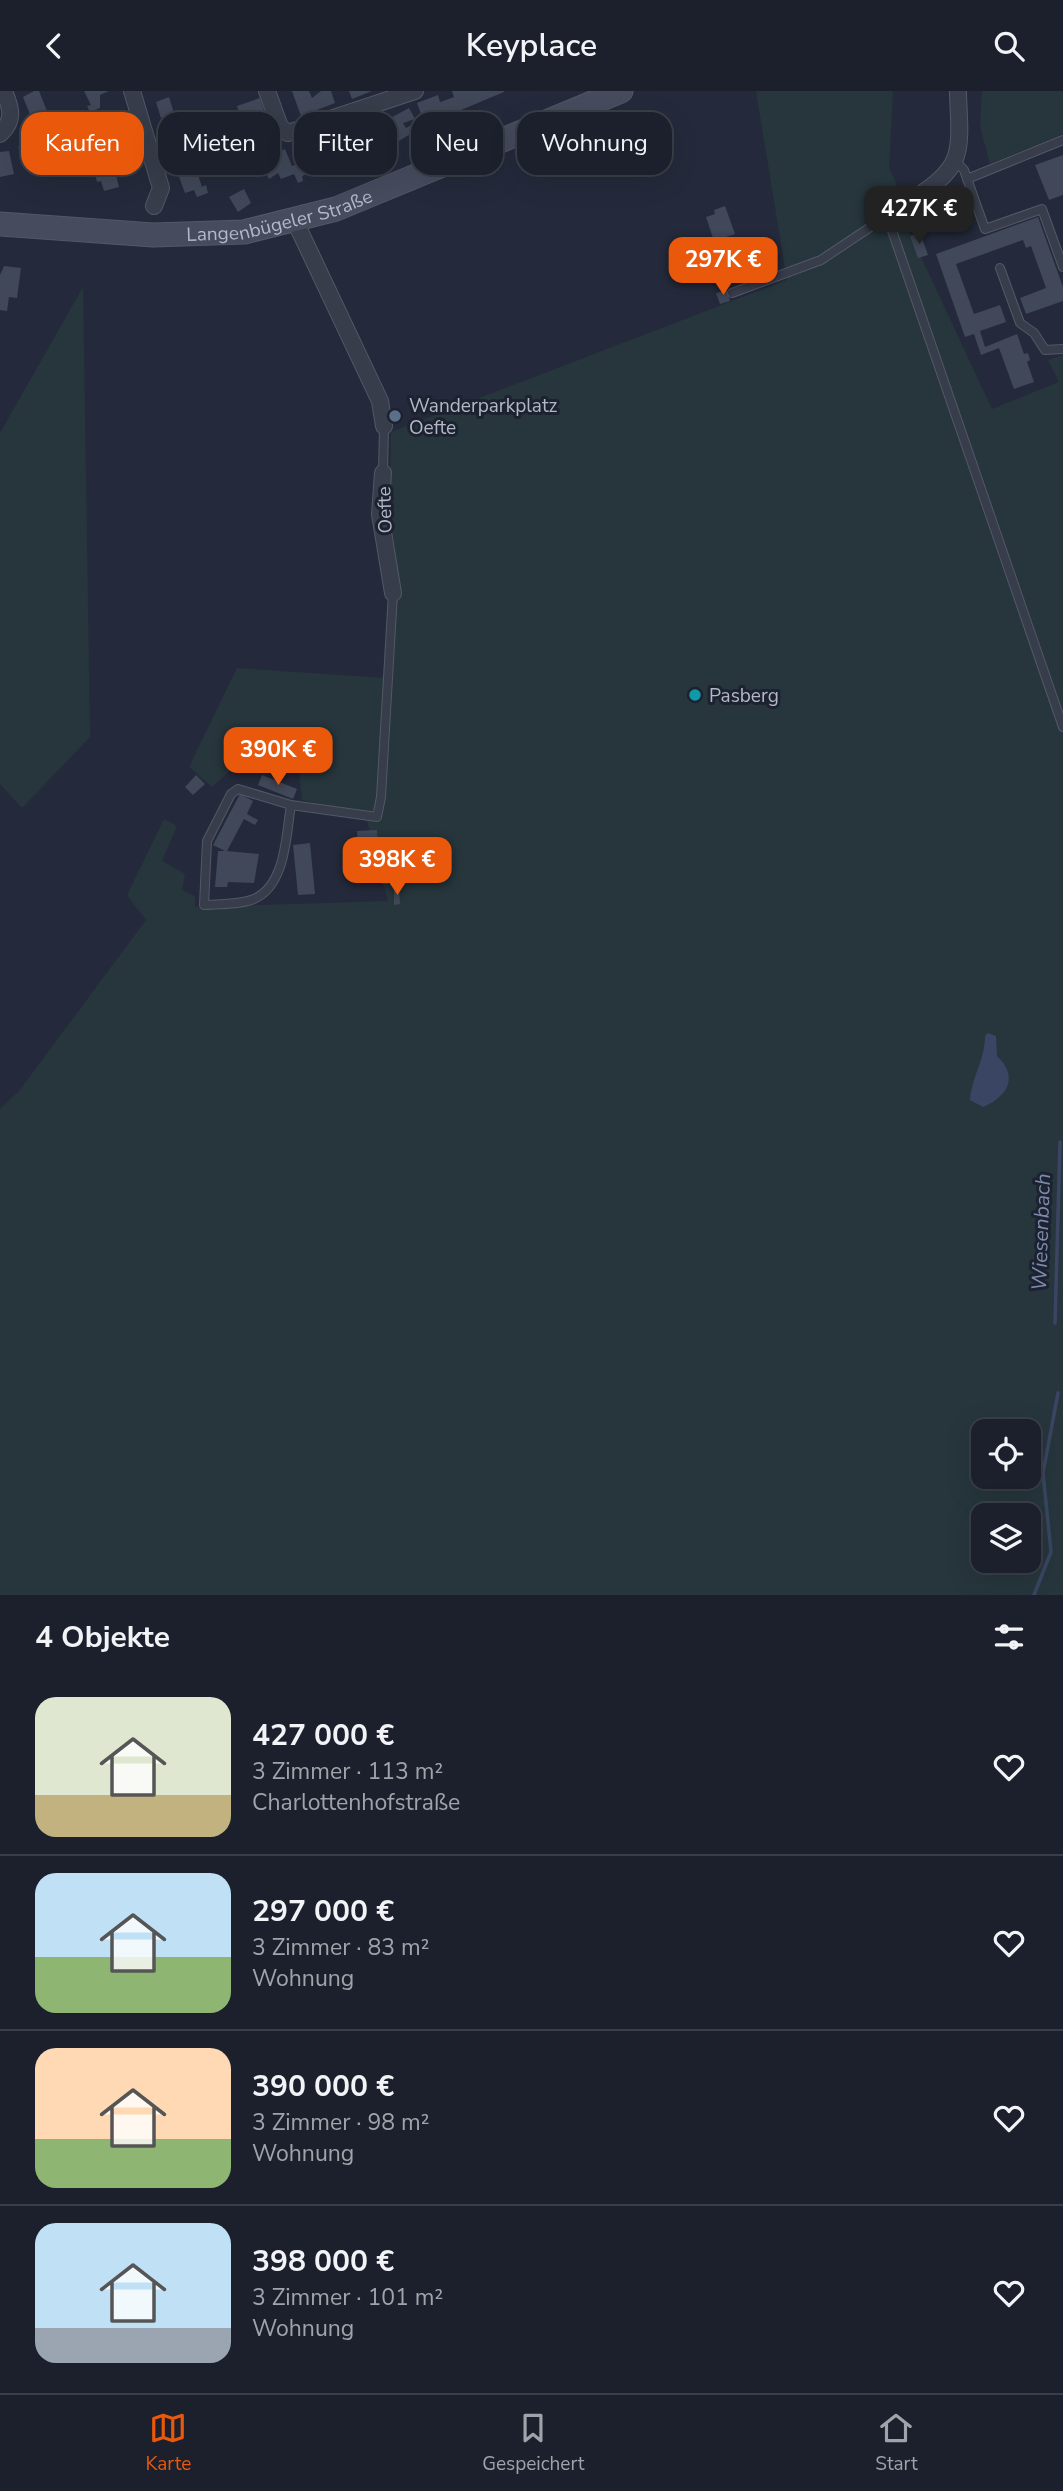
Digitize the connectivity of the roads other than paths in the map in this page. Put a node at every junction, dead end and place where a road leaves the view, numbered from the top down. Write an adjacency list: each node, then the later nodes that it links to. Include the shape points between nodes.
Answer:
1 (4, 91): 7 (street, via 10,124)
2 (132, 91): 11 (street, via 161,188)
3 (267, 91): 4 (street, via 280,127 288,133)
4 (415, 91)
5 (621, 91): 13 (main road, Langenbügeler Straße, via 336,209)
6 (958, 91): 9 (street)
7 (0, 134)
8 (1063, 140): 10 (lane)
9 (955, 160): 10 (lane); 12 (street, via 944,174)
10 (967, 179): 15 (lane, via 985,229 1042,209)
11 (154, 205)
12 (887, 216): 17 (lane, via 821,260); 22 (lane)
13 (295, 221): 14 (main road, Langenbügeler Straße, via 244,232 193,235); 19 (street, Oefte, via 380,401)
14 (0, 224)
15 (1063, 267)
16 (1000, 268): 18 (lane, via 1020,323 1045,350)
17 (732, 293)
18 (1063, 349)
19 (384, 426): 20 (lane, Oefte)
20 (383, 473): 21 (street, Oefte, via 380,515)
21 (393, 593): 23 (lane, Oefte, via 377,817)
22 (1063, 727)
23 (291, 805): 23 (lane, via 238,789 231,794 207,841 204,905 254,899 273,884 281,865)

